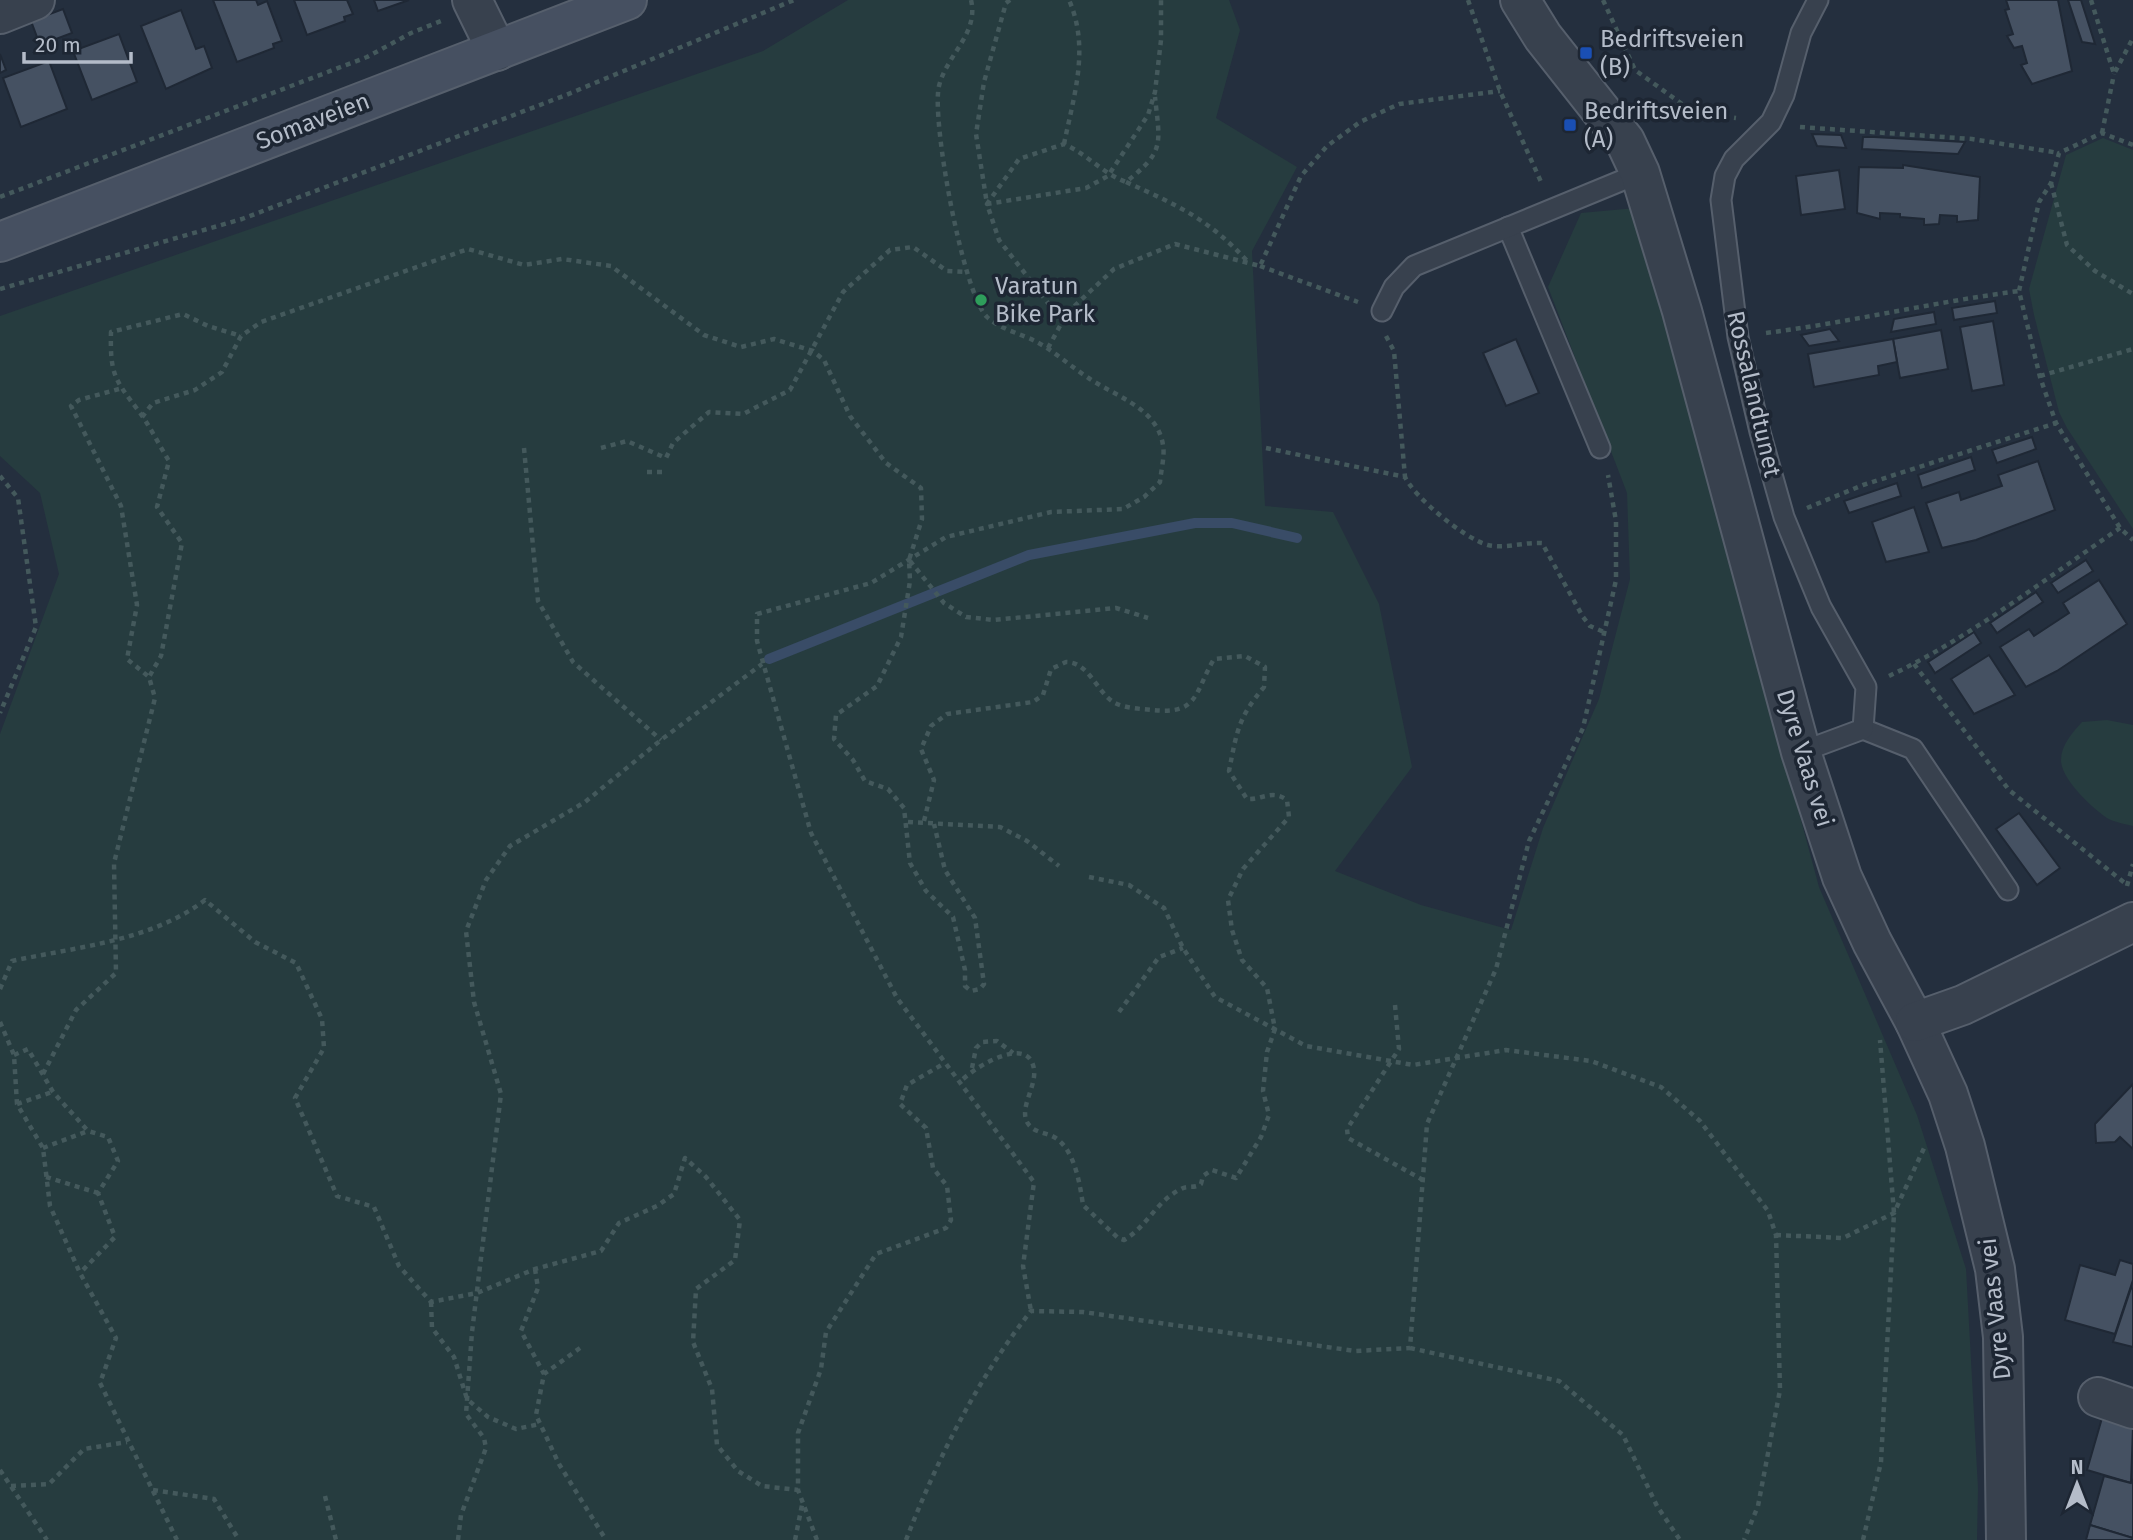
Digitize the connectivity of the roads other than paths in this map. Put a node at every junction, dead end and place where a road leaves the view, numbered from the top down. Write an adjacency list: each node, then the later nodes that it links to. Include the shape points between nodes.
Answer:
1 (35, 0): 6 (street)
2 (627, 0): 7 (main road, Somaveien)
3 (1520, 0): 8 (street, Dyre Vaas vei, via 1543,37 1625,141)
4 (1818, 0): 13 (lane, Rossalandtunet, via 1801,33 1784,95 1771,122 1734,159 1721,200 1738,337 1784,517 1821,607 1866,687)
5 (474, 4): 7 (street)
6 (0, 14)
7 (497, 51): 10 (main road, Somaveien)
8 (1640, 173): 9 (lane); 14 (street, Dyre Vaas vei)
9 (1508, 227): 11 (lane, via 1414,267 1394,287); 12 (lane)
10 (0, 242)
11 (1382, 311)
12 (1600, 448)
13 (1863, 729): 14 (lane); 15 (lane, via 1913,749)
14 (1801, 752): 17 (street, Dyre Vaas vei, via 1842,877)
15 (2008, 890)
16 (2131, 907): 17 (street, via 1963,1005)
17 (1915, 1022): 18 (street, Dyre Vaas vei, via 1948,1094 1965,1146 1995,1269 2003,1337)
18 (2006, 1540)

